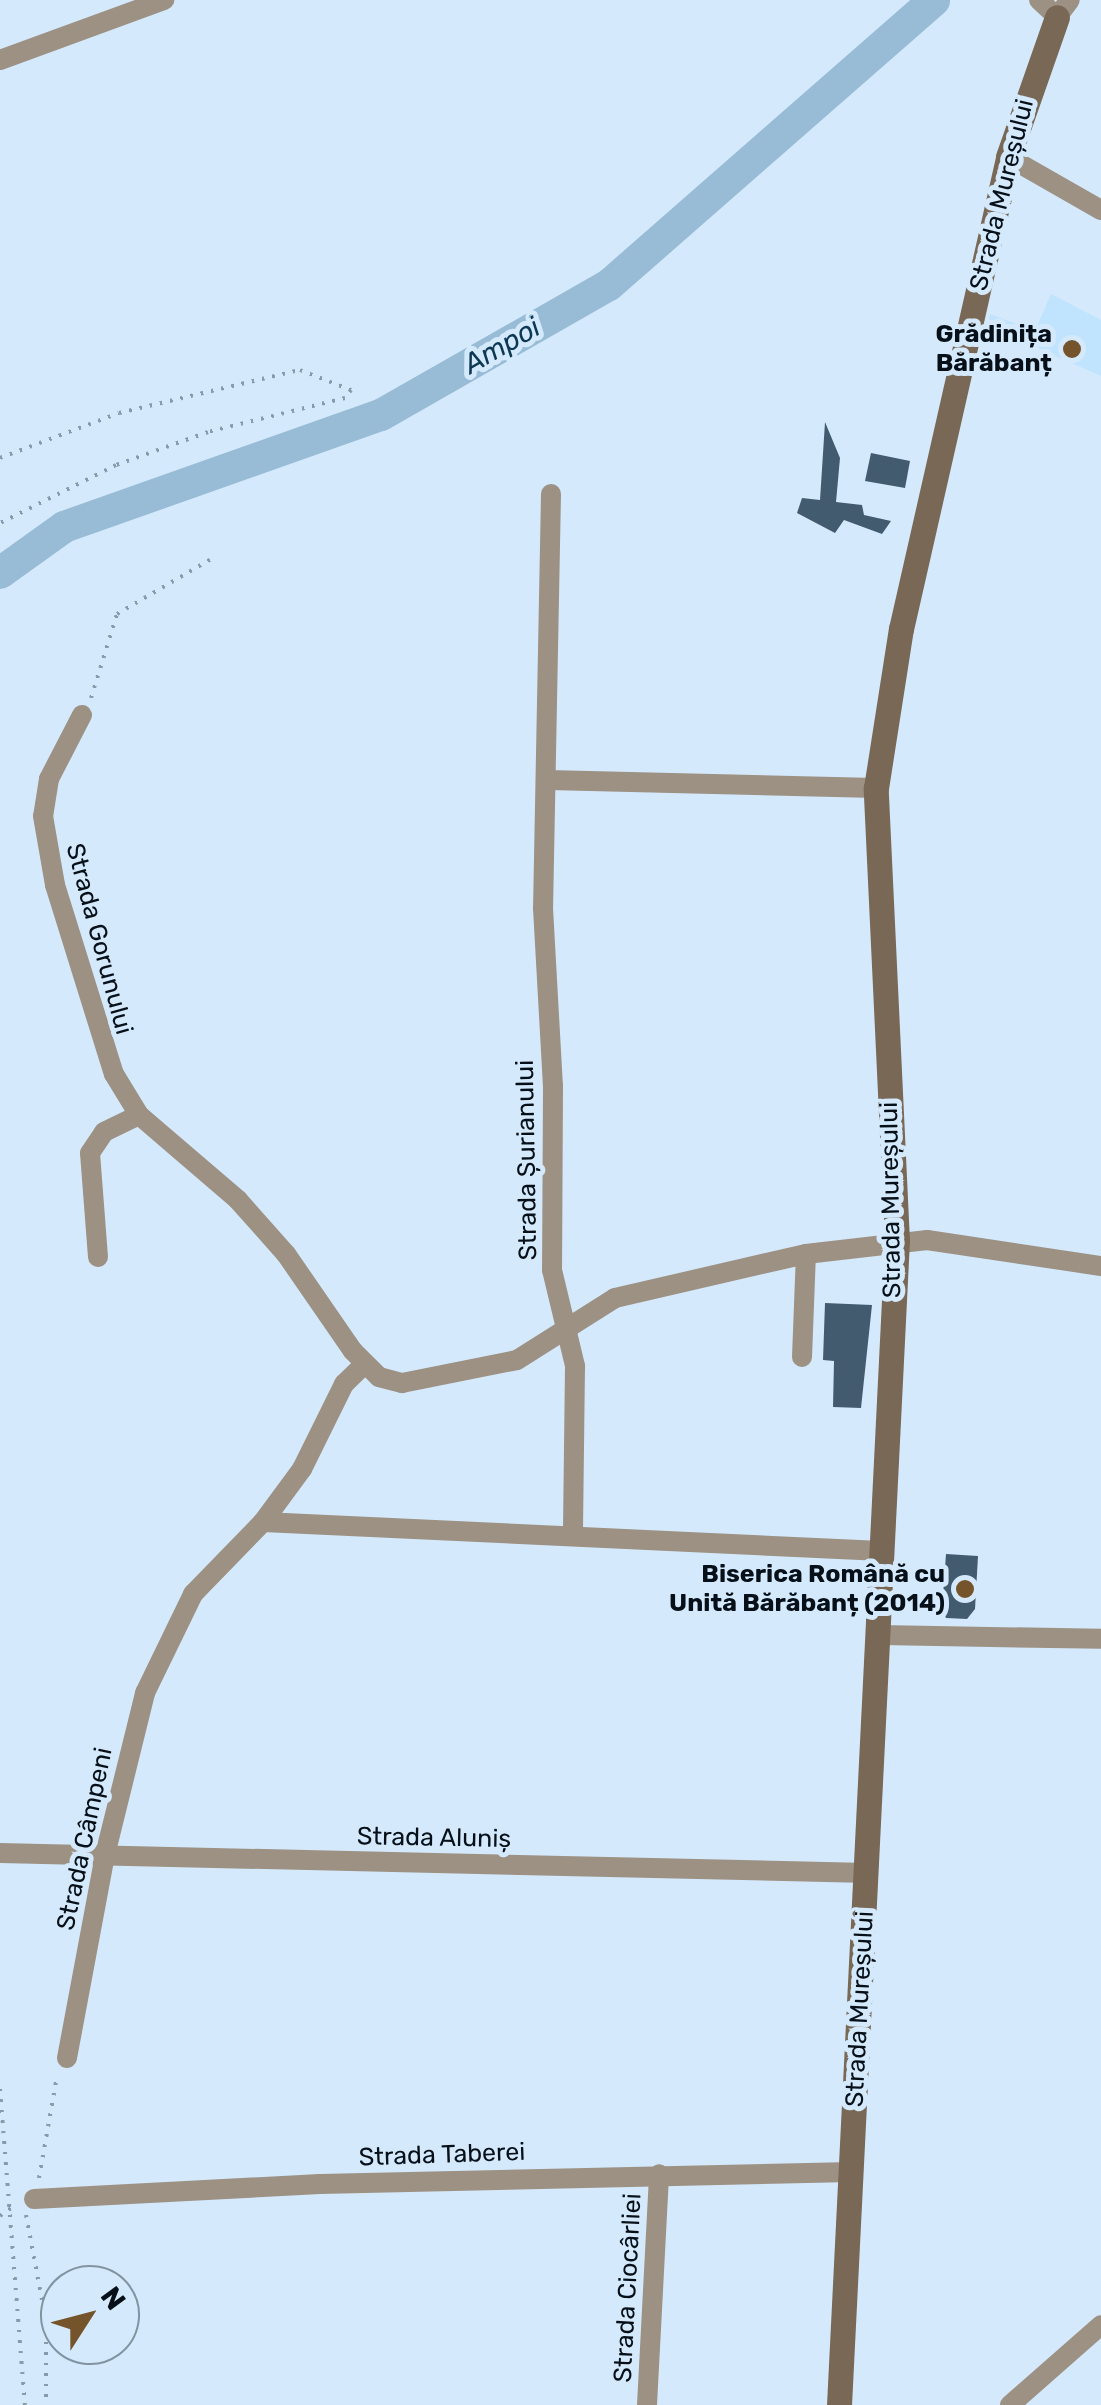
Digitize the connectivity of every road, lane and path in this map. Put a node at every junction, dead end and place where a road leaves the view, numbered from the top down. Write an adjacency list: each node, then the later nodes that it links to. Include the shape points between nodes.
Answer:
1 (164, 0): 3 (street)
2 (1055, 6): 4 (street, Strada Mureșului)
3 (0, 60)
4 (1008, 157): 5 (street); 12 (street, Strada Mureșului, via 902,628)
5 (1101, 210)
6 (0, 458): 8 (path, via 119,413 300,370 351,390 345,398 208,432 116,464)
7 (551, 494): 11 (street, Strada Șurianului)
8 (0, 523)
9 (213, 558): 10 (path, via 117,614)
10 (82, 716): 13 (street, Strada Gorunului, via 48,779 46,848 103,1050)
11 (548, 780): 12 (street); 18 (street, Strada Șurianului, via 543,908 553,1086 552,1270)
12 (876, 788): 14 (street, Strada Mureșului)
13 (139, 1114): 16 (street, via 104,1132 90,1154); 20 (street, Strada Gorunului, via 238,1200 286,1254)
14 (897, 1242): 15 (street); 17 (street, via 952,1241); 23 (street, Strada Mureșului)
15 (806, 1254): 18 (street, via 658,1285); 19 (street)
16 (98, 1258)
17 (1101, 1266)
18 (568, 1322): 20 (street, via 538,1350 467,1374 402,1383); 22 (street, Strada Șurianului, via 575,1366)
19 (802, 1357)
20 (364, 1365): 21 (street, Strada Câmpeni, via 344,1384 302,1469)
21 (263, 1522): 22 (street); 27 (street, Strada Câmpeni, via 206,1579 144,1693)
22 (573, 1536): 23 (street)
23 (881, 1552): 24 (street, Strada Mureșului)
24 (880, 1636): 25 (street); 28 (street, Strada Mureșului)
25 (1101, 1639)
26 (0, 1853): 27 (street, Strada Aluniș)
27 (105, 1854): 28 (street, Strada Aluniș); 29 (street, Strada Câmpeni)
28 (868, 1873): 31 (street, Strada Mureșului)
29 (67, 2058): 33 (path, via 51,2088)
30 (0, 2089): 36 (path)
31 (852, 2172): 32 (street, Strada Taberei); 39 (street, Strada Mureșului)
32 (659, 2174): 33 (street, Strada Taberei); 38 (street, Strada Ciocârliei)
33 (34, 2199): 37 (path, via 24,2218 46,2321)
34 (1101, 2325): 35 (street)
35 (1021, 2402)
36 (25, 2405)
37 (46, 2405)
38 (647, 2405)
39 (839, 2405)

